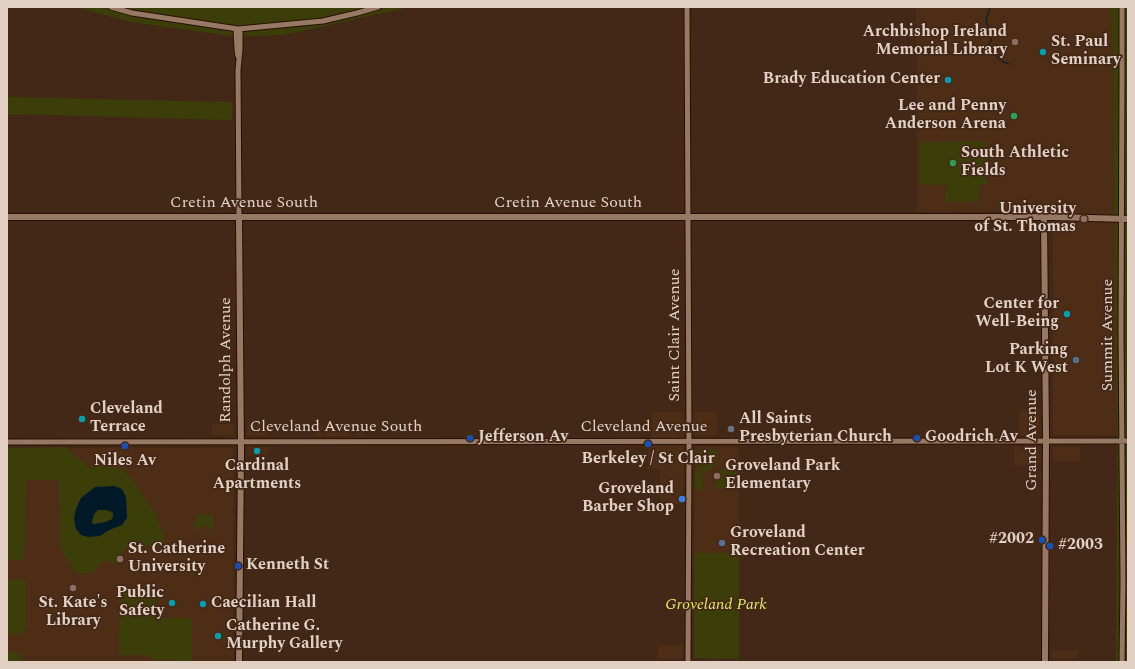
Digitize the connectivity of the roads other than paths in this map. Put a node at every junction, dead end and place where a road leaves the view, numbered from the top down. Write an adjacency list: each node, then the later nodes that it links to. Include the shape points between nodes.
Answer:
1 (111, 7): 5 (street, via 132,13)
2 (378, 7): 5 (street, via 323,20)
3 (687, 7): 7 (street, Saint Clair Avenue)
4 (1122, 7): 10 (street, Summit Avenue)
5 (238, 29): 9 (street, Randolph Avenue)
6 (7, 217): 9 (main road, Cretin Avenue South)
7 (688, 217): 8 (main road, Cretin Avenue South); 9 (main road, Cretin Avenue South); 12 (street, Saint Clair Avenue)
8 (1044, 217): 10 (main road, Cretin Avenue South); 13 (main road, Grand Avenue)
9 (239, 218): 16 (main road, Randolph Avenue)
10 (1125, 219): 14 (street, Summit Avenue, via 1121,330)
11 (521, 441): 12 (street, Cleveland Avenue); 16 (street, Cleveland Avenue South)
12 (689, 441): 13 (street, Cleveland Avenue); 19 (street, Saint Clair Avenue)
13 (1046, 441): 14 (street, Cleveland Avenue); 20 (main road, Grand Avenue)
14 (1125, 441): 17 (street, Summit Avenue)
15 (7, 442): 16 (street, Cleveland Avenue South)
16 (240, 442): 18 (main road, Randolph Avenue)
17 (1125, 644): 21 (street, Summit Avenue)
18 (240, 662)
19 (688, 662)
20 (1046, 662)
21 (1122, 662)

